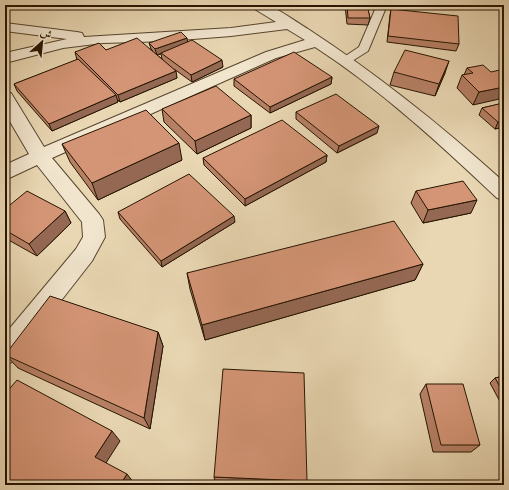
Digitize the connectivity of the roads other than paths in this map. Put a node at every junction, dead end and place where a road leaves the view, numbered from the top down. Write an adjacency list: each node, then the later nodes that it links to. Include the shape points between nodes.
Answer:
1 (258, 5): 3 (street)
2 (382, 5): 8 (lane, via 364,49)
3 (290, 24): 5 (street, via 231,32); 6 (street)
4 (5, 27): 5 (street)
5 (103, 39): 7 (street, via 63,44)
6 (318, 41): 8 (street); 10 (street, via 271,55)
7 (5, 58)
8 (345, 61): 12 (street, via 380,86)
9 (5, 97): 10 (street)
10 (40, 156): 11 (street); 13 (street, via 92,220 94,237 84,255)
11 (5, 173)
12 (504, 193)
13 (5, 353)

